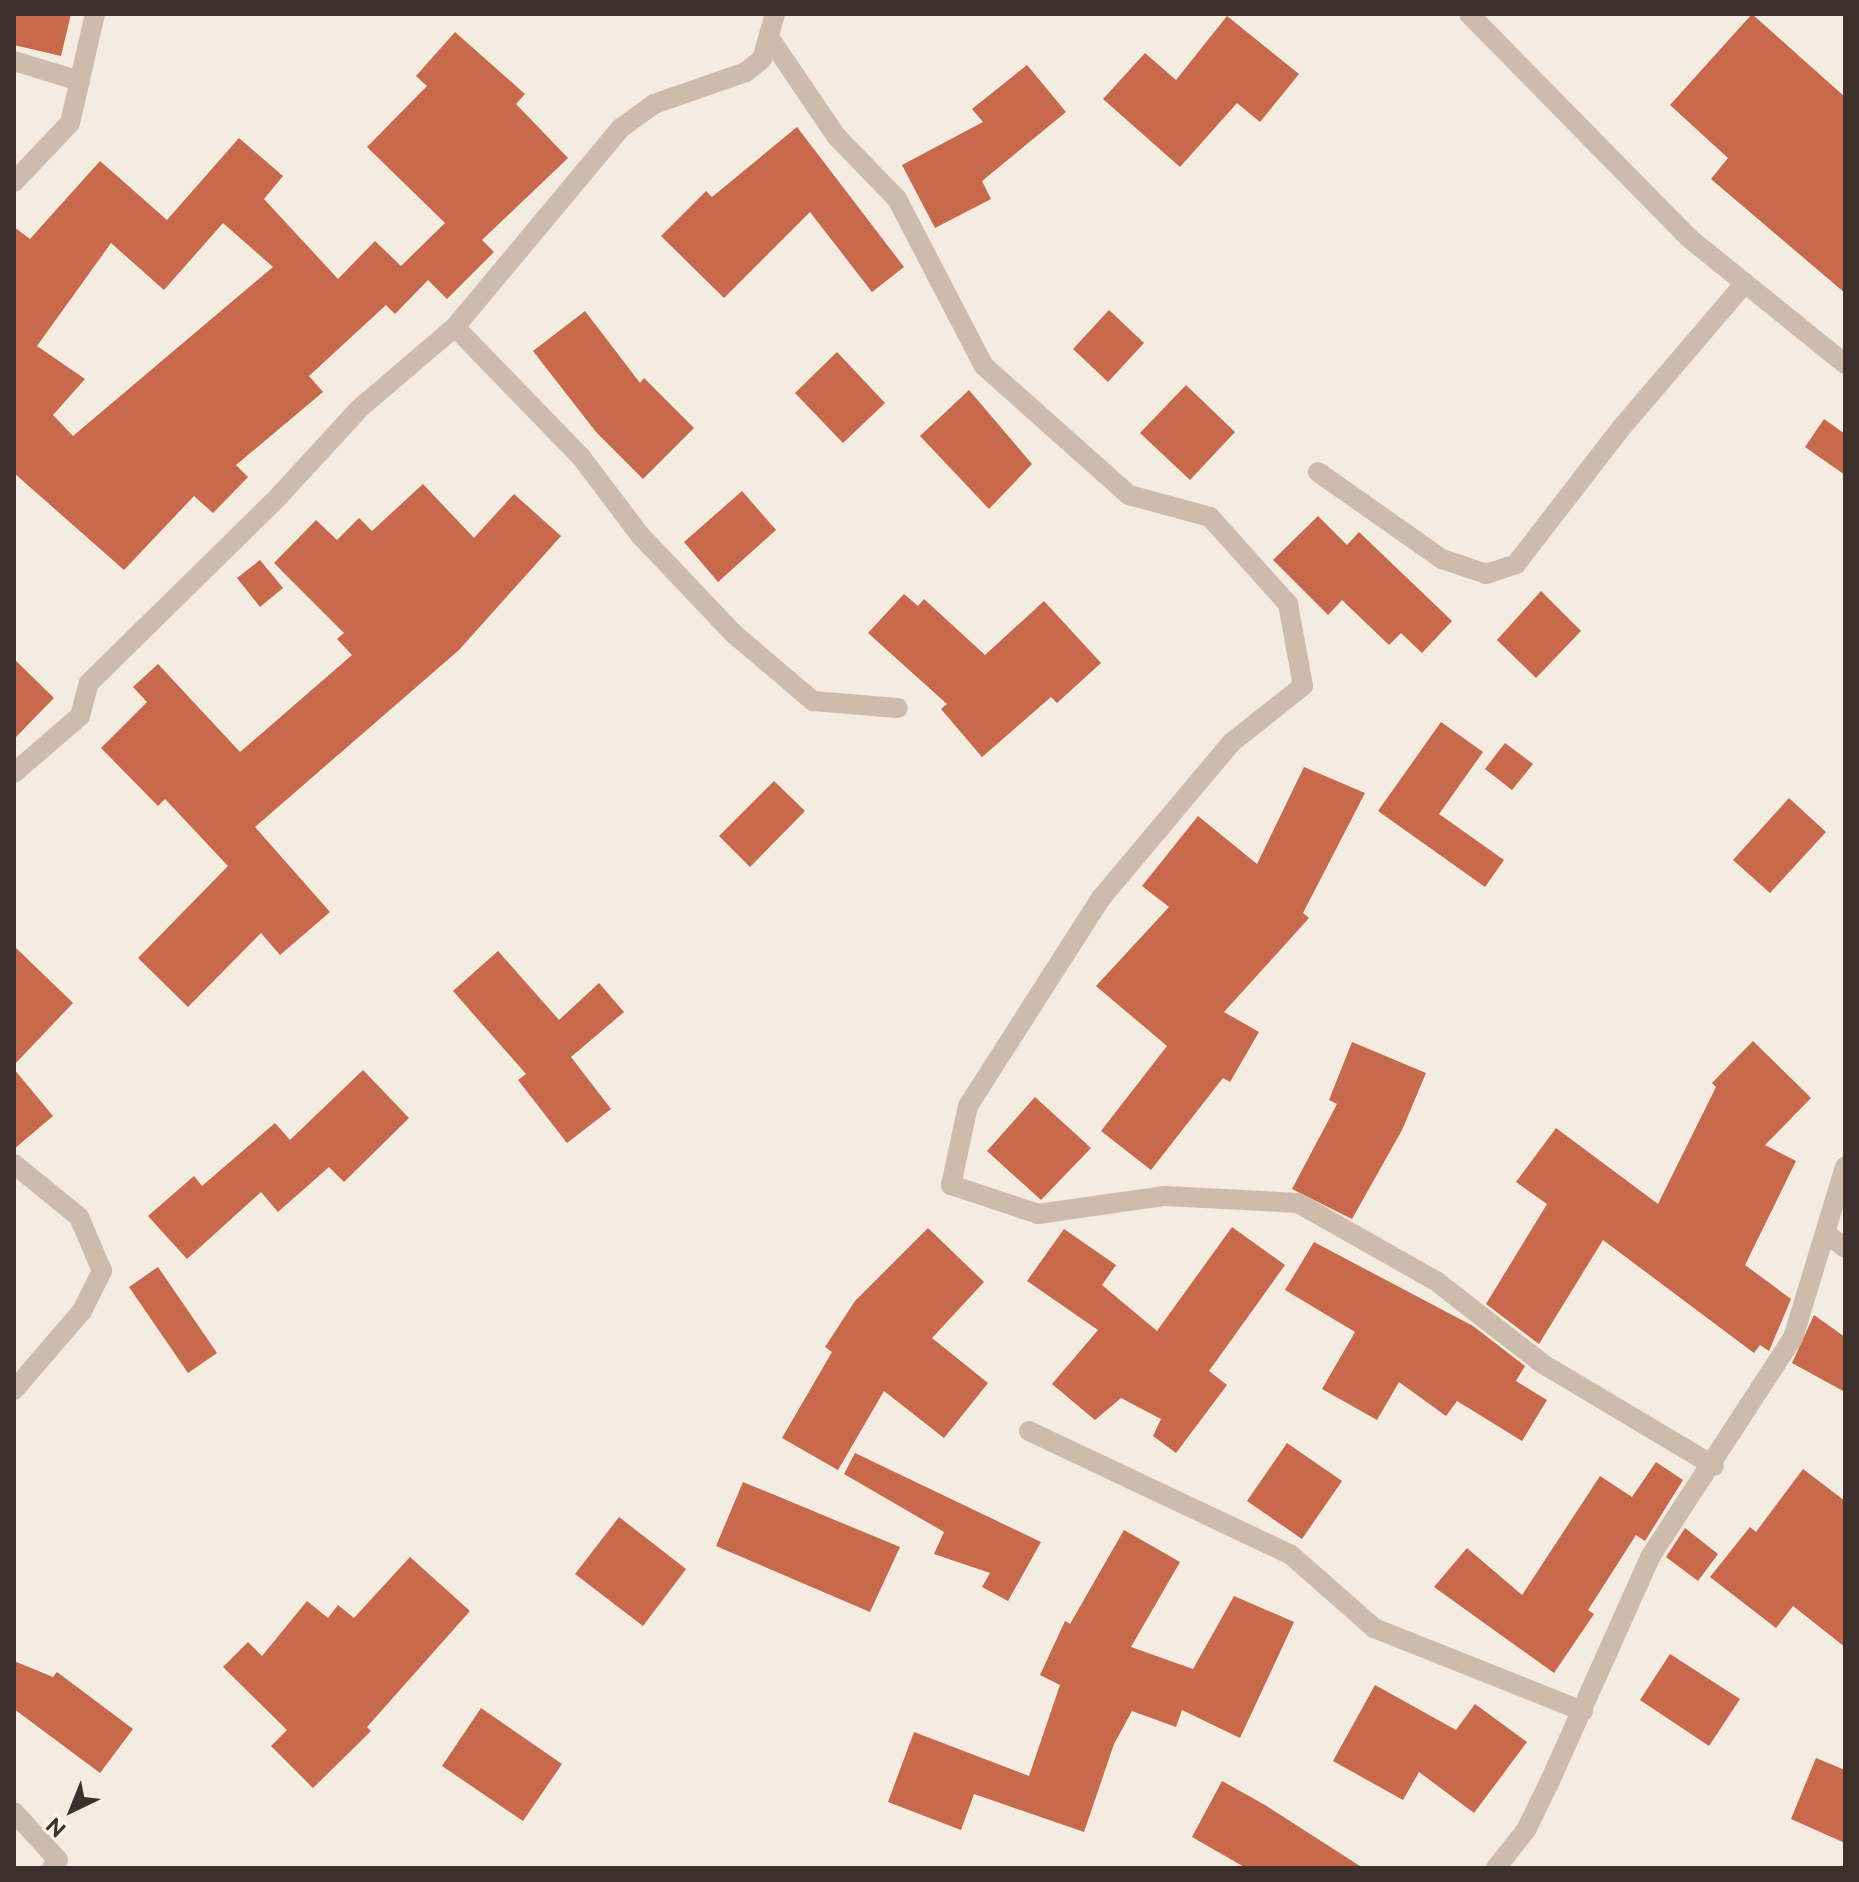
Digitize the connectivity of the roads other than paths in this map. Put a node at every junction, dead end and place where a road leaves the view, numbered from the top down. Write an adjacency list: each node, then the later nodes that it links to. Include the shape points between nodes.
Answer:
1 (95, 14): 6 (street)
2 (775, 14): 4 (street)
3 (1469, 14): 8 (street, via 1689,238)
4 (771, 40): 9 (street, via 762,59 746,72 635,115); 20 (street, via 837,137 897,199 984,366 1129,495 1210,517 1288,604 1303,686 1232,742 1101,898 968,1106 951,1185 1038,1214 1165,1196 1298,1203 1436,1281 1543,1364)
5 (14, 61): 6 (street)
6 (80, 81): 7 (street, via 70,123)
7 (14, 182)
8 (1745, 283): 10 (street); 11 (street, via 1516,564 1486,574 1442,559)
9 (455, 327): 12 (street, via 581,457 640,535 734,634 813,701); 13 (street, via 360,408 280,495 89,683 80,716)
10 (1845, 364)
11 (1318, 472)
12 (898, 708)
13 (14, 773)
14 (14, 1164): 18 (street, via 79,1217 102,1271 82,1311)
15 (1845, 1167): 16 (street, via 1835,1187)
16 (1828, 1235): 17 (street); 20 (street, via 1793,1338 1724,1439)
17 (1845, 1248)
18 (14, 1390)
19 (1029, 1431): 21 (street, via 1291,1555 1374,1628)
20 (1714, 1466): 21 (street, via 1650,1557)
21 (1583, 1711): 24 (street, via 1526,1830)
22 (14, 1812): 23 (street, via 58,1860)
23 (52, 1868)
24 (1496, 1868)

